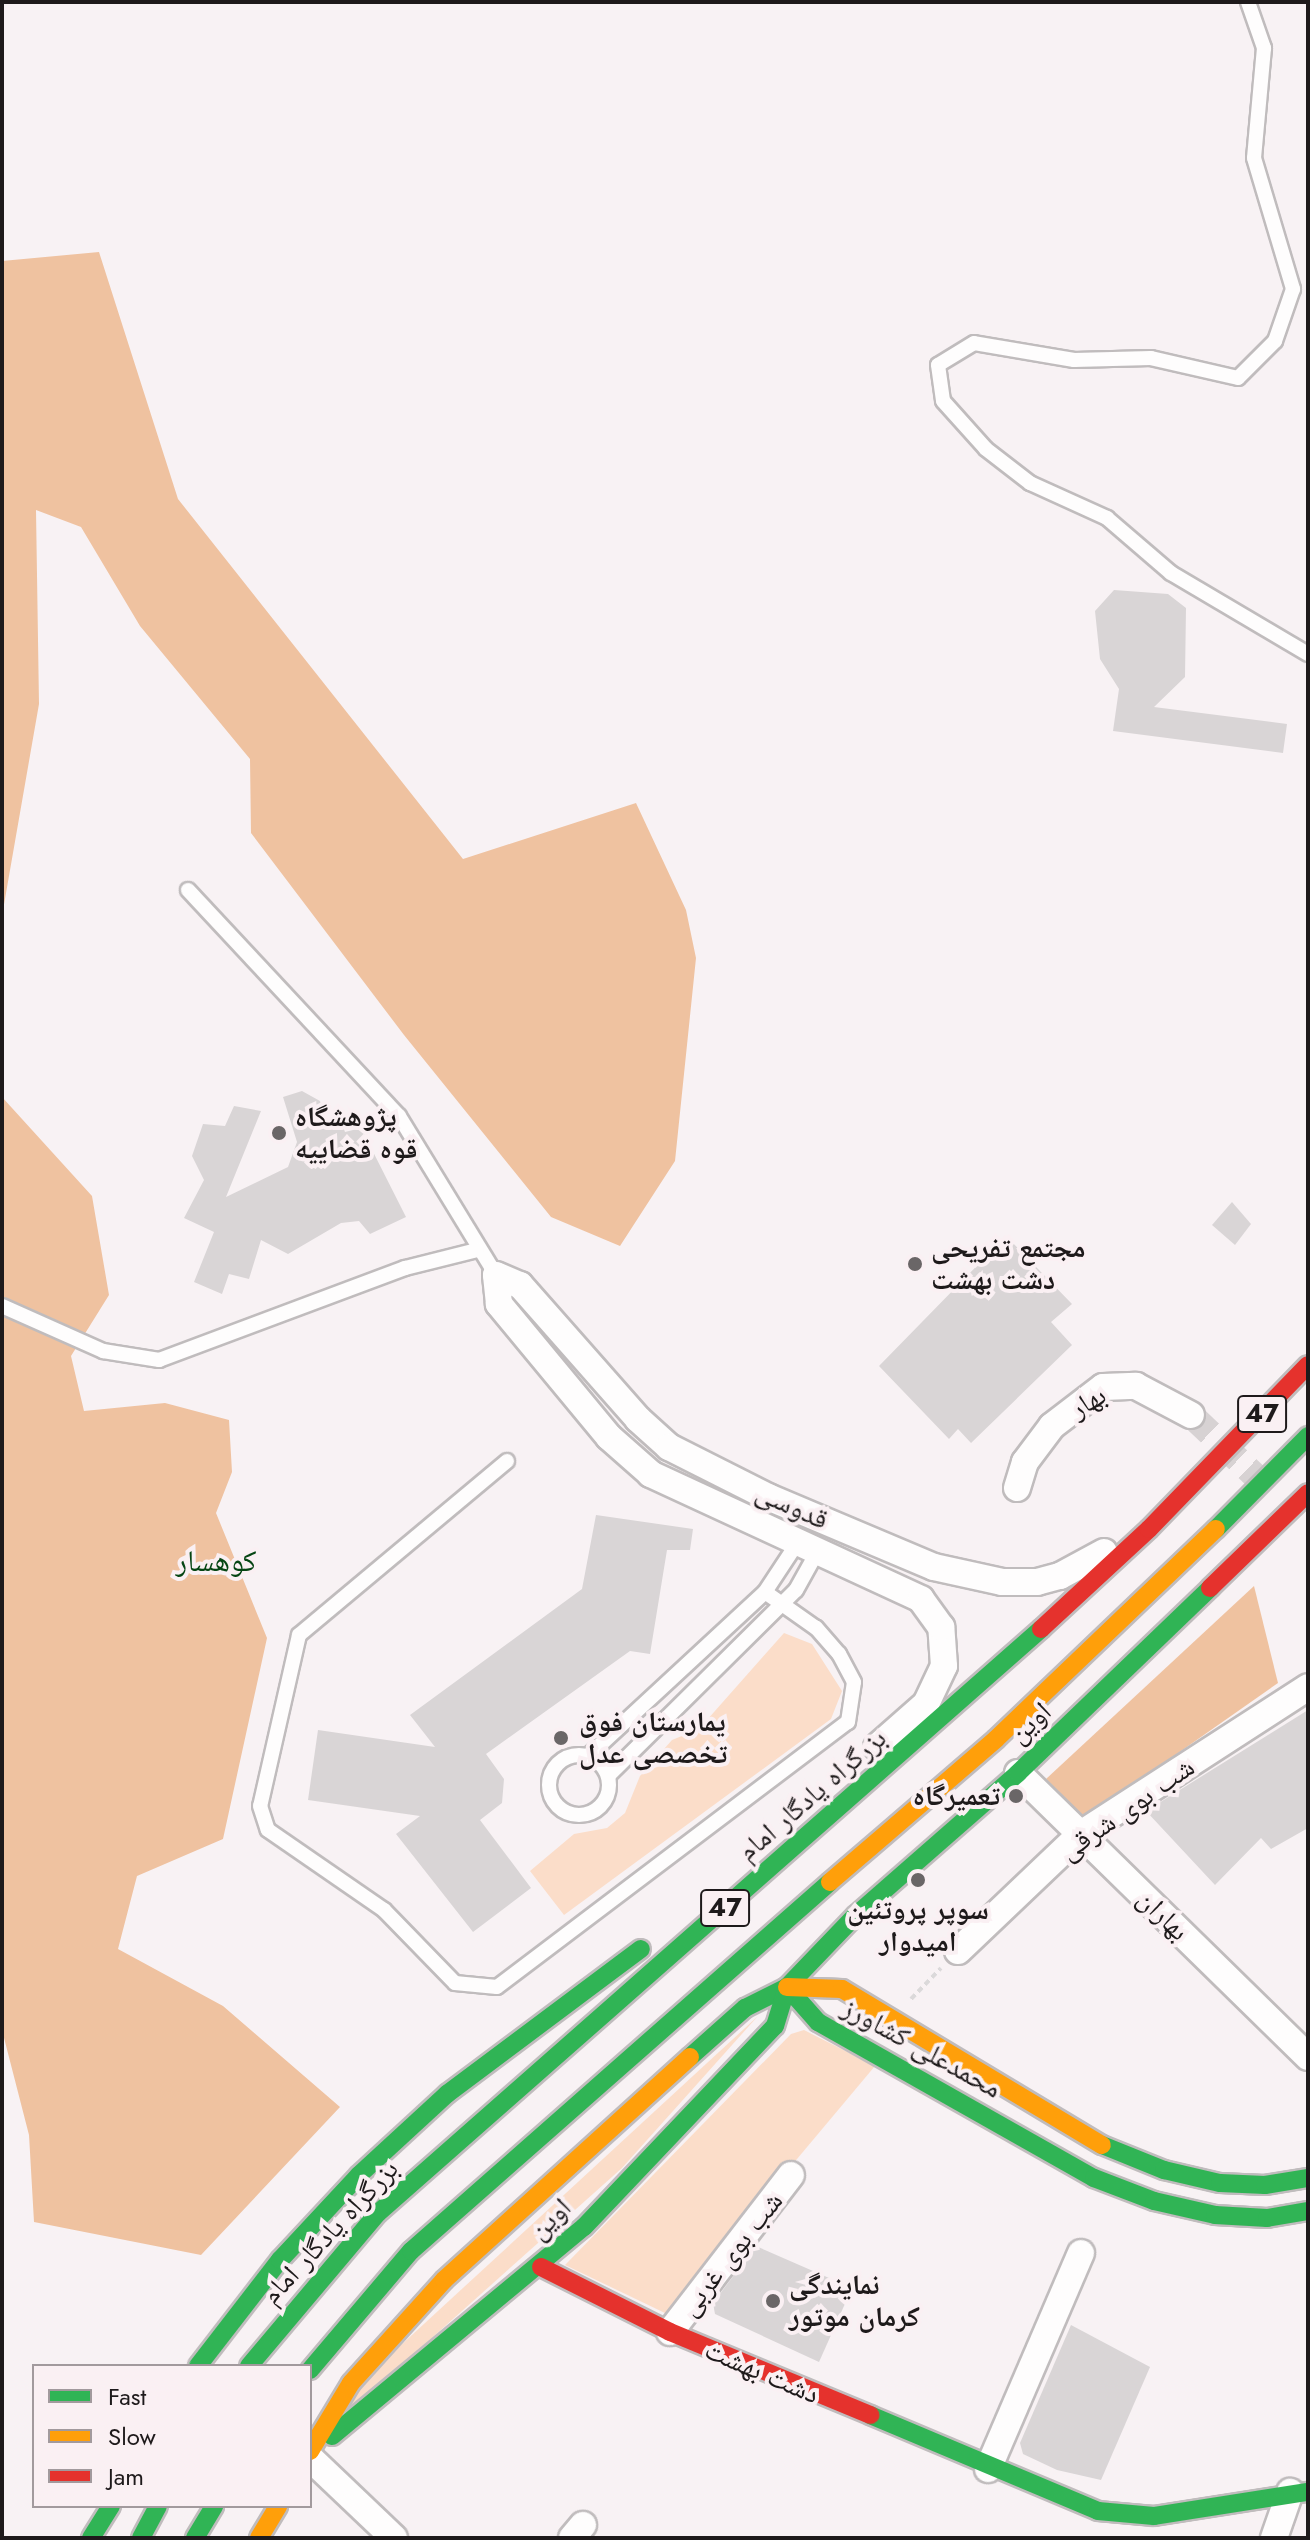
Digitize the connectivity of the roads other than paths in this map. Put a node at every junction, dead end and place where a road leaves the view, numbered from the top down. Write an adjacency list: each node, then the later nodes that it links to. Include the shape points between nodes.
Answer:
1 (1248, 2): 2 (lane, via 1264,48 1254,158 1293,289 1275,341 1238,378 1151,358 1074,360 974,343 938,365 943,401 986,449 1030,483 1107,518 1171,573)
2 (1308, 654)
3 (188, 890): 4 (lane, via 399,1116)
4 (477, 1250): 5 (lane); 6 (lane, via 405,1268 159,1360 103,1351)
5 (496, 1275): 14 (street, via 499,1304 619,1447 651,1474); 15 (street, قدوسی, via 520,1285 669,1447 768,1497)
6 (2, 1306)
7 (1308, 1365): 13 (main road, بزرگراه یادگار امام / 47)
8 (1191, 1415): 11 (street, بهار, via 1136,1386 1103,1387 1052,1426 1025,1462)
9 (1308, 1436): 37 (main road, 47, via 1165,1582 996,1739 421,2242)
10 (507, 1461): 18 (lane, via 299,1635 260,1806 268,1830 384,1910 455,1983 497,1987 848,1722 854,1682 816,1628)
11 (1017, 1488)
12 (1303, 1510): 21 (main road, اوین)
13 (1149, 1529): 15 (street, قدوسی, via 1037,1582 1002,1582); 23 (main road, بزرگراه یادگار امام / 47)
14 (806, 1550): 16 (lane); 17 (street); 18 (lane)
15 (934, 1567): 17 (street)
16 (765, 1592): 18 (lane); 20 (lane)
17 (921, 1599): 23 (street, via 941,1627 944,1666 926,1704 864,1761 838,1791)
18 (782, 1604): 22 (lane)
19 (1308, 1687): 24 (street, شب بوی شرقی)
20 (588, 1756): 22 (lane); 22 (lane, via 569,1756 553,1769 549,1789 559,1807 577,1814 595,1810 607,1795)
21 (1018, 1773): 24 (street, بهاران); 27 (main road, اوین, via 856,1915)
22 (608, 1776)
23 (816, 1830): 25 (main road, بزرگراه یادگار امام / 47)
24 (1081, 1834): 26 (street, شب بوی شرقی); 28 (street, بهاران)
25 (756, 1881): 35 (main road, via 664,1933 447,2094 359,2175 280,2260); 36 (main road, بزرگراه یادگار امام / 47, via 378,2213)
26 (958, 1951)
27 (787, 1987): 30 (main road, محمدعلی کشاورز, via 842,1989 1108,2148 1164,2170 1220,2183 1265,2185); 31 (main road, محمدعلی کشاورز, via 818,2022 1094,2178 1154,2201 1215,2215 1267,2218); 33 (main road, اوین, via 775,2026); 38 (main road, اوین, via 745,2008 444,2280 360,2371 323,2422)
28 (1308, 2057)
29 (791, 2175): 34 (street, شب بوی غربی)
30 (1308, 2178)
31 (1308, 2211)
32 (1081, 2253): 41 (street)
33 (541, 2267): 34 (main road, دشت بهشت); 39 (main road, اوین)
34 (670, 2332): 41 (main road, دشت بهشت)
35 (200, 2364)
36 (251, 2364)
37 (312, 2368)
38 (312, 2449)
39 (312, 2452)
40 (312, 2456): 51 (street)
41 (988, 2469): 42 (main road, دشت بهشت, via 1098,2511 1154,2516)
42 (1299, 2492): 52 (street)
43 (110, 2508): 47 (main road)
44 (157, 2508): 48 (main road)
45 (213, 2508): 49 (main road)
46 (277, 2508): 50 (main road)
47 (91, 2538)
48 (141, 2538)
49 (195, 2538)
50 (259, 2538)
51 (394, 2538)
52 (1274, 2538)

